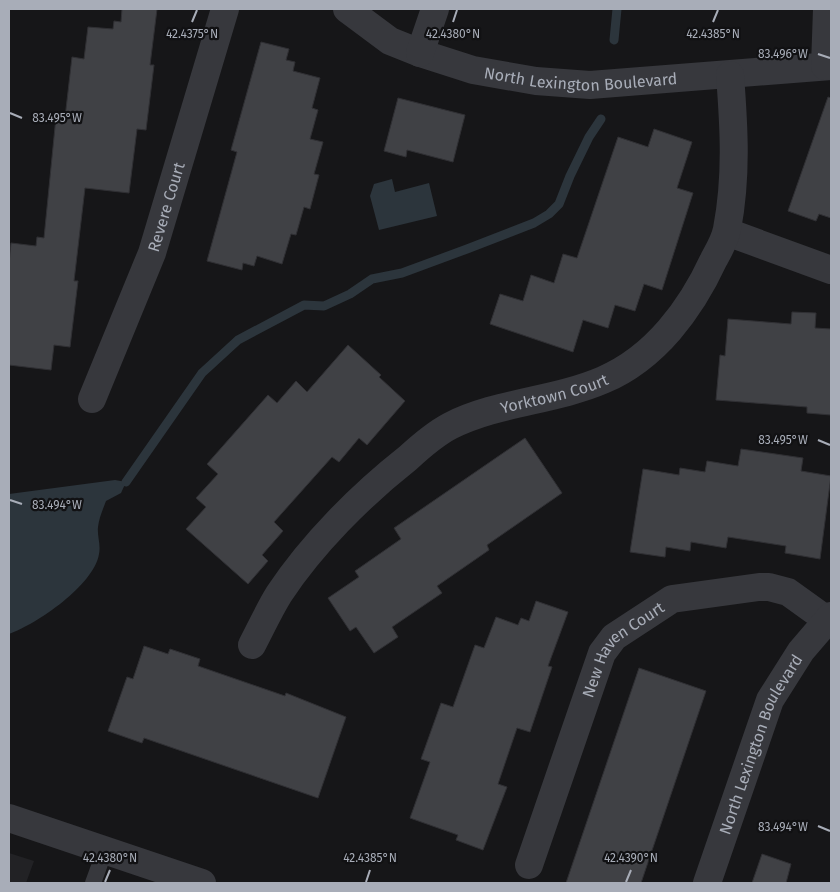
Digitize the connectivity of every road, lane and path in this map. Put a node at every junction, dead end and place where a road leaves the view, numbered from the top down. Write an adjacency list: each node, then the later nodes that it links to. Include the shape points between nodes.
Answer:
1 (226, 9): 10 (street, Revere Court, via 152,253)
2 (347, 9): 5 (street, North Lexington Boulevard, via 390,41)
3 (434, 9): 5 (street)
4 (827, 9): 6 (street)
5 (420, 53): 7 (street, North Lexington Boulevard, via 473,70 536,81 590,85)
6 (828, 66): 7 (street, North Lexington Boulevard)
7 (730, 75): 8 (street, Yorktown Court, via 736,141)
8 (727, 232): 9 (street); 12 (street, Yorktown Court, via 685,312 640,358 604,380 471,417 450,426 383,478 331,530 279,594)
9 (831, 270)
10 (92, 399)
11 (829, 618): 15 (street, New Haven Court, via 788,592 759,587 672,599 614,637 602,653); 18 (street, North Lexington Boulevard, via 801,651 770,700)
12 (252, 645)
13 (13, 825): 14 (street)
14 (105, 850): 16 (lane); 17 (street)
15 (529, 865)
16 (93, 883)
17 (202, 883)
18 (707, 883)

